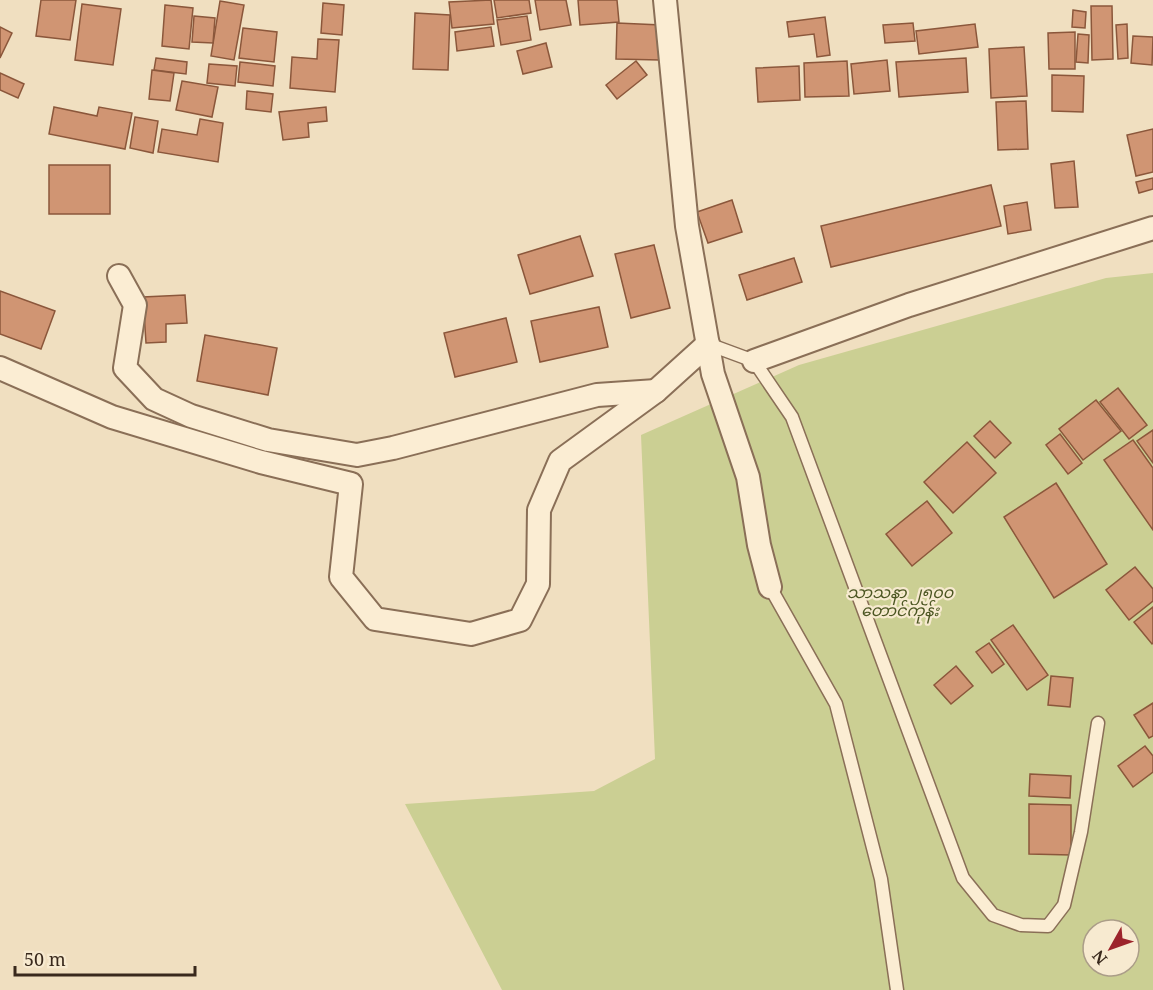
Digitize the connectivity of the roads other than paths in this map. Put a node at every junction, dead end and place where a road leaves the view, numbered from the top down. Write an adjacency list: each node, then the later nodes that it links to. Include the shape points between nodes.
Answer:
1 (665, 0): 4 (street, via 687,226)
2 (1153, 228): 5 (street, via 909,305)
3 (119, 276): 8 (street, via 135,305 125,368 154,399 192,416 268,440)
4 (708, 344): 5 (lane); 7 (street); 10 (street, via 713,374 748,477)
5 (754, 361): 11 (lane, via 792,417 963,878 993,915 1021,925 1048,926 1064,905 1081,832)
6 (0, 368): 9 (street, via 112,417 261,462)
7 (656, 391): 8 (street, via 597,395); 9 (street, via 560,461 539,510 538,584 520,620 471,634 375,619 341,577)
8 (357, 455): 9 (street)
9 (351, 484)
10 (770, 586): 12 (lane, via 836,704 881,879)
11 (1098, 723)
12 (897, 990)

